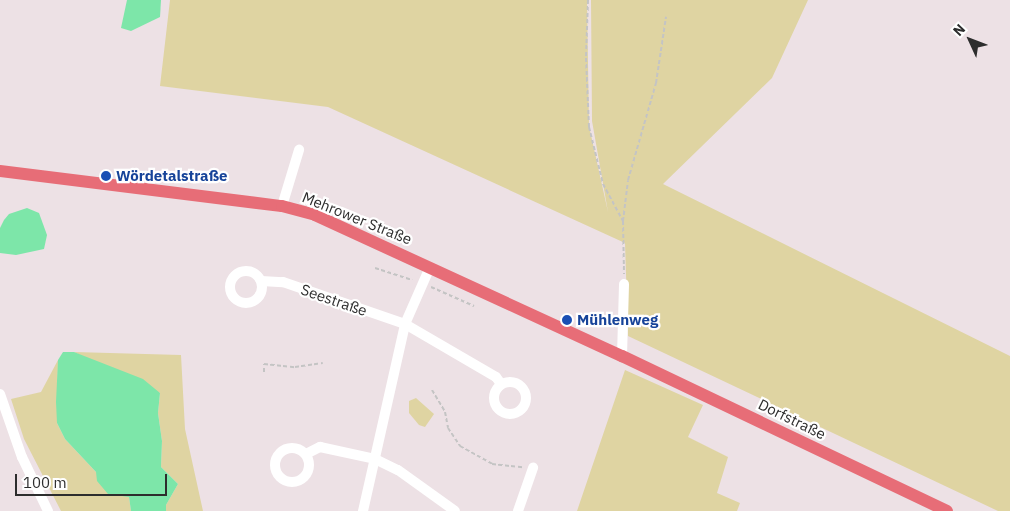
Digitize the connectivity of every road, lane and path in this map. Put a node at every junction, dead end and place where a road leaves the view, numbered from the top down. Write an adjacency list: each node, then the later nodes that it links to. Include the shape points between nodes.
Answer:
1 (588, 0): 6 (path, via 589,126 603,184)
2 (666, 17): 6 (path, via 656,83 628,180)
3 (299, 150): 5 (street)
4 (0, 171): 5 (main road, Mehrower Straße)
5 (282, 206): 7 (main road, Mehrower Straße, via 315,215)
6 (623, 221): 11 (path)
7 (430, 267): 10 (street); 14 (main road, Mehrower Straße)
8 (375, 268): 10 (path)
9 (261, 281): 13 (street, Seestraße, via 283,282)
10 (422, 284): 12 (path); 13 (street)
11 (624, 284): 14 (street)
12 (474, 306)
13 (405, 324): 17 (street, Seestraße, via 496,377); 21 (street)
14 (622, 356): 27 (main road, Dorfstraße)
15 (323, 363): 16 (path, via 295,367 264,364)
16 (264, 372)
17 (501, 384)
18 (432, 390): 22 (path, via 445,412 448,428 460,446 492,464)
19 (0, 394): 23 (street, via 22,457)
20 (306, 454): 21 (street, via 320,447)
21 (376, 459): 24 (street); 25 (street, via 398,470)
22 (533, 468): 26 (street)
23 (48, 511)
24 (363, 511)
25 (455, 511)
26 (518, 511)
27 (947, 511)

